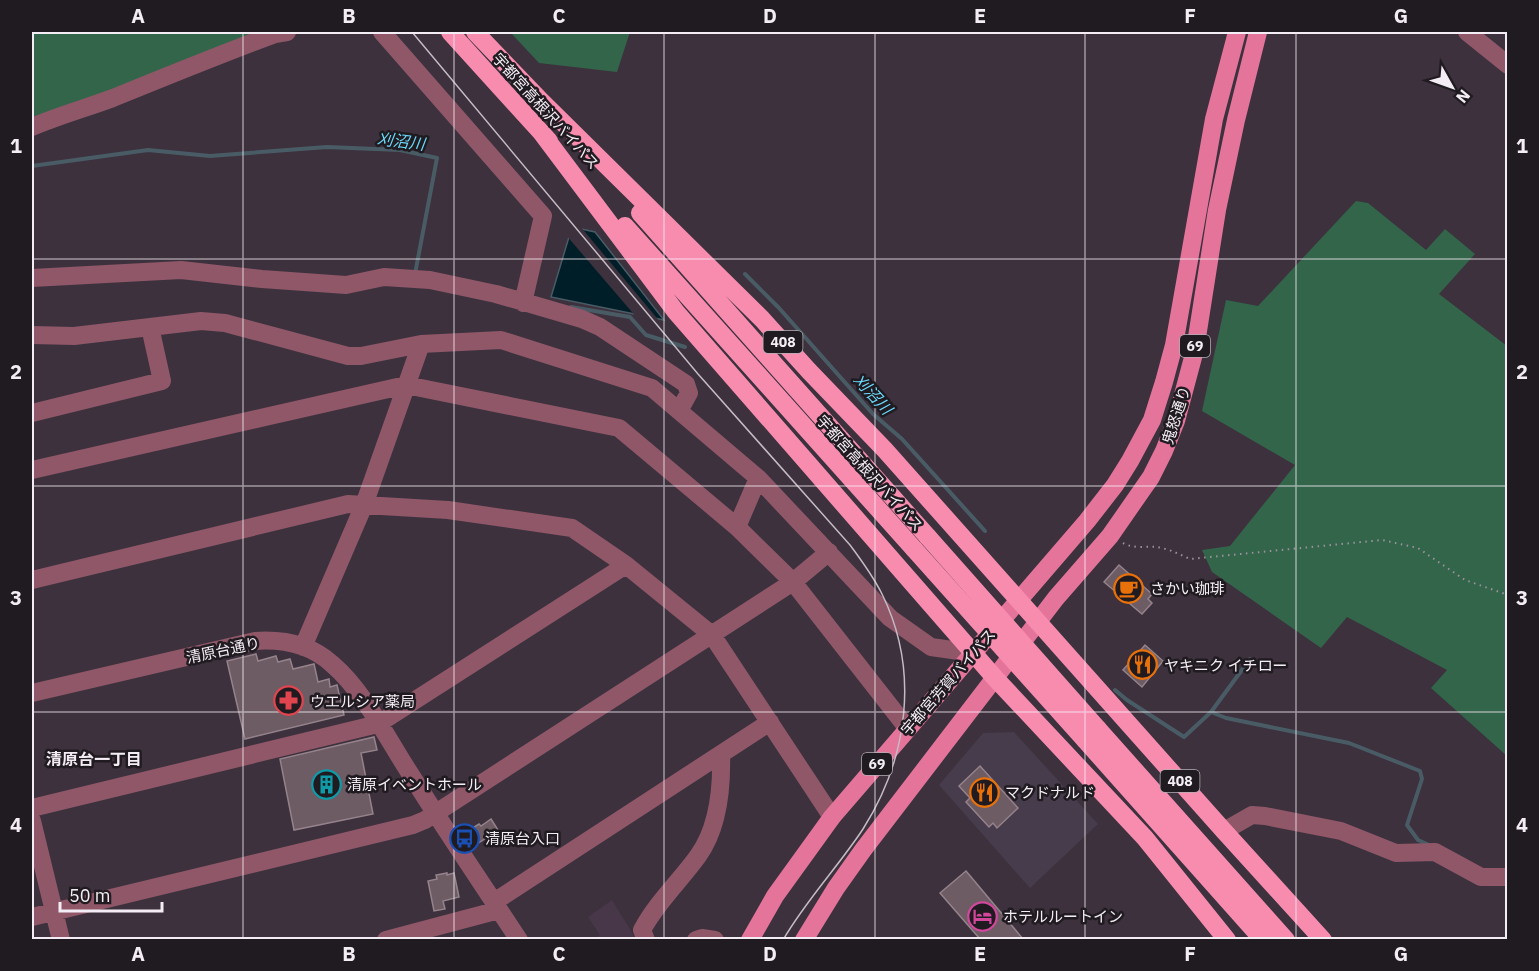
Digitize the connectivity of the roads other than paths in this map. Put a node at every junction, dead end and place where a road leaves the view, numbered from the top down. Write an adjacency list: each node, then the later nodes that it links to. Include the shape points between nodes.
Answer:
1 (287, 32): 10 (street)
2 (382, 32): 13 (street, via 543,216)
3 (450, 32): 11 (highway, 宇都宮高根沢バイパス / 408)
4 (475, 32): 9 (highway, 宇都宮高根沢バイパス / 408)
5 (1237, 32): 29 (main road, 鬼怒通り / 69, via 1214,118 1174,345 1152,420 1115,485)
6 (1258, 32): 30 (main road, 鬼怒通り / 69, via 1217,210 1195,350 1176,421 1151,477 1110,536)
7 (1467, 32): 8 (street)
8 (1508, 65)
9 (536, 96): 24 (highway, 宇都宮高根沢バイパス / 408); 29 (highway, 408, via 762,318)
10 (32, 128)
11 (541, 132): 24 (highway, 宇都宮高根沢バイパス / 408); 33 (highway, 408, via 676,312)
12 (32, 278): 13 (street, via 181,270 346,285 384,277 430,280)
13 (524, 297): 18 (street, via 600,327 680,379 689,393)
14 (150, 327): 15 (street, via 74,336); 16 (street, via 201,321 225,323 348,356); 19 (street, via 162,381)
15 (32, 335)
16 (421, 344): 17 (street); 18 (street, via 501,340 652,388)
17 (406, 385): 20 (street); 22 (street); 23 (street, via 619,428)
18 (679, 411): 21 (street)
19 (32, 413)
20 (32, 470)
21 (758, 478): 23 (street); 25 (street)
22 (364, 505): 26 (street, via 448,510 572,528); 27 (street, via 348,504); 32 (street)
23 (737, 527): 28 (street)
24 (921, 543): 39 (highway, 宇都宮高根沢バイパス / 408, bridge)
25 (829, 552): 28 (street); 33 (street, via 890,618 921,641 931,647)
26 (626, 565): 31 (street); 37 (street)
27 (32, 580)
28 (793, 582): 31 (street); 38 (street)
29 (1019, 600): 30 (highway, 408); 33 (main road, 宇都宮芳賀バイパス / 69)
30 (1038, 621): 34 (main road, 鬼怒通り / 69); 45 (highway, 408)
31 (712, 635): 36 (street); 42 (street)
32 (303, 647): 35 (street, 清原台通り, via 255,641); 37 (street, 清原台通り, via 318,653 343,675)
33 (973, 653): 34 (highway, 408); 38 (main road, 宇都宮芳賀バイパス / 69)
34 (995, 678): 57 (main road, 69, via 863,850); 58 (highway, 408, via 1145,838)
35 (32, 693)
36 (770, 722): 40 (street); 43 (street)
37 (378, 724): 41 (street); 42 (street, 清原台通り)
38 (908, 729): 43 (main road, 宇都宮芳賀バイパス / 69)
39 (1091, 734): 59 (highway, 宇都宮高根沢バイパス / 408); 60 (highway, 宇都宮高根沢バイパス / 408)
40 (721, 754): 47 (street); 53 (street, via 722,784 707,840 651,913 642,930)
41 (32, 807)
42 (435, 814): 47 (street, 清原台通り); 48 (street, via 414,825)
43 (832, 817): 56 (main road, 宇都宮芳賀バイパス / 69, via 775,896)
44 (32, 821): 48 (street)
45 (1224, 831): 46 (street, via 1252,816 1265,816 1341,831 1396,853 1435,852 1481,877); 61 (highway, 408)
46 (1508, 877)
47 (497, 906): 51 (street); 52 (street, 清原台通り)
48 (54, 911): 49 (street); 50 (street)
49 (32, 917)
50 (61, 939)
51 (386, 939)
52 (519, 939)
53 (646, 939)
54 (696, 939): 55 (street)
55 (715, 939)
56 (750, 939)
57 (804, 939)
58 (1227, 939)
59 (1263, 939)
60 (1286, 939)
61 (1323, 939)

